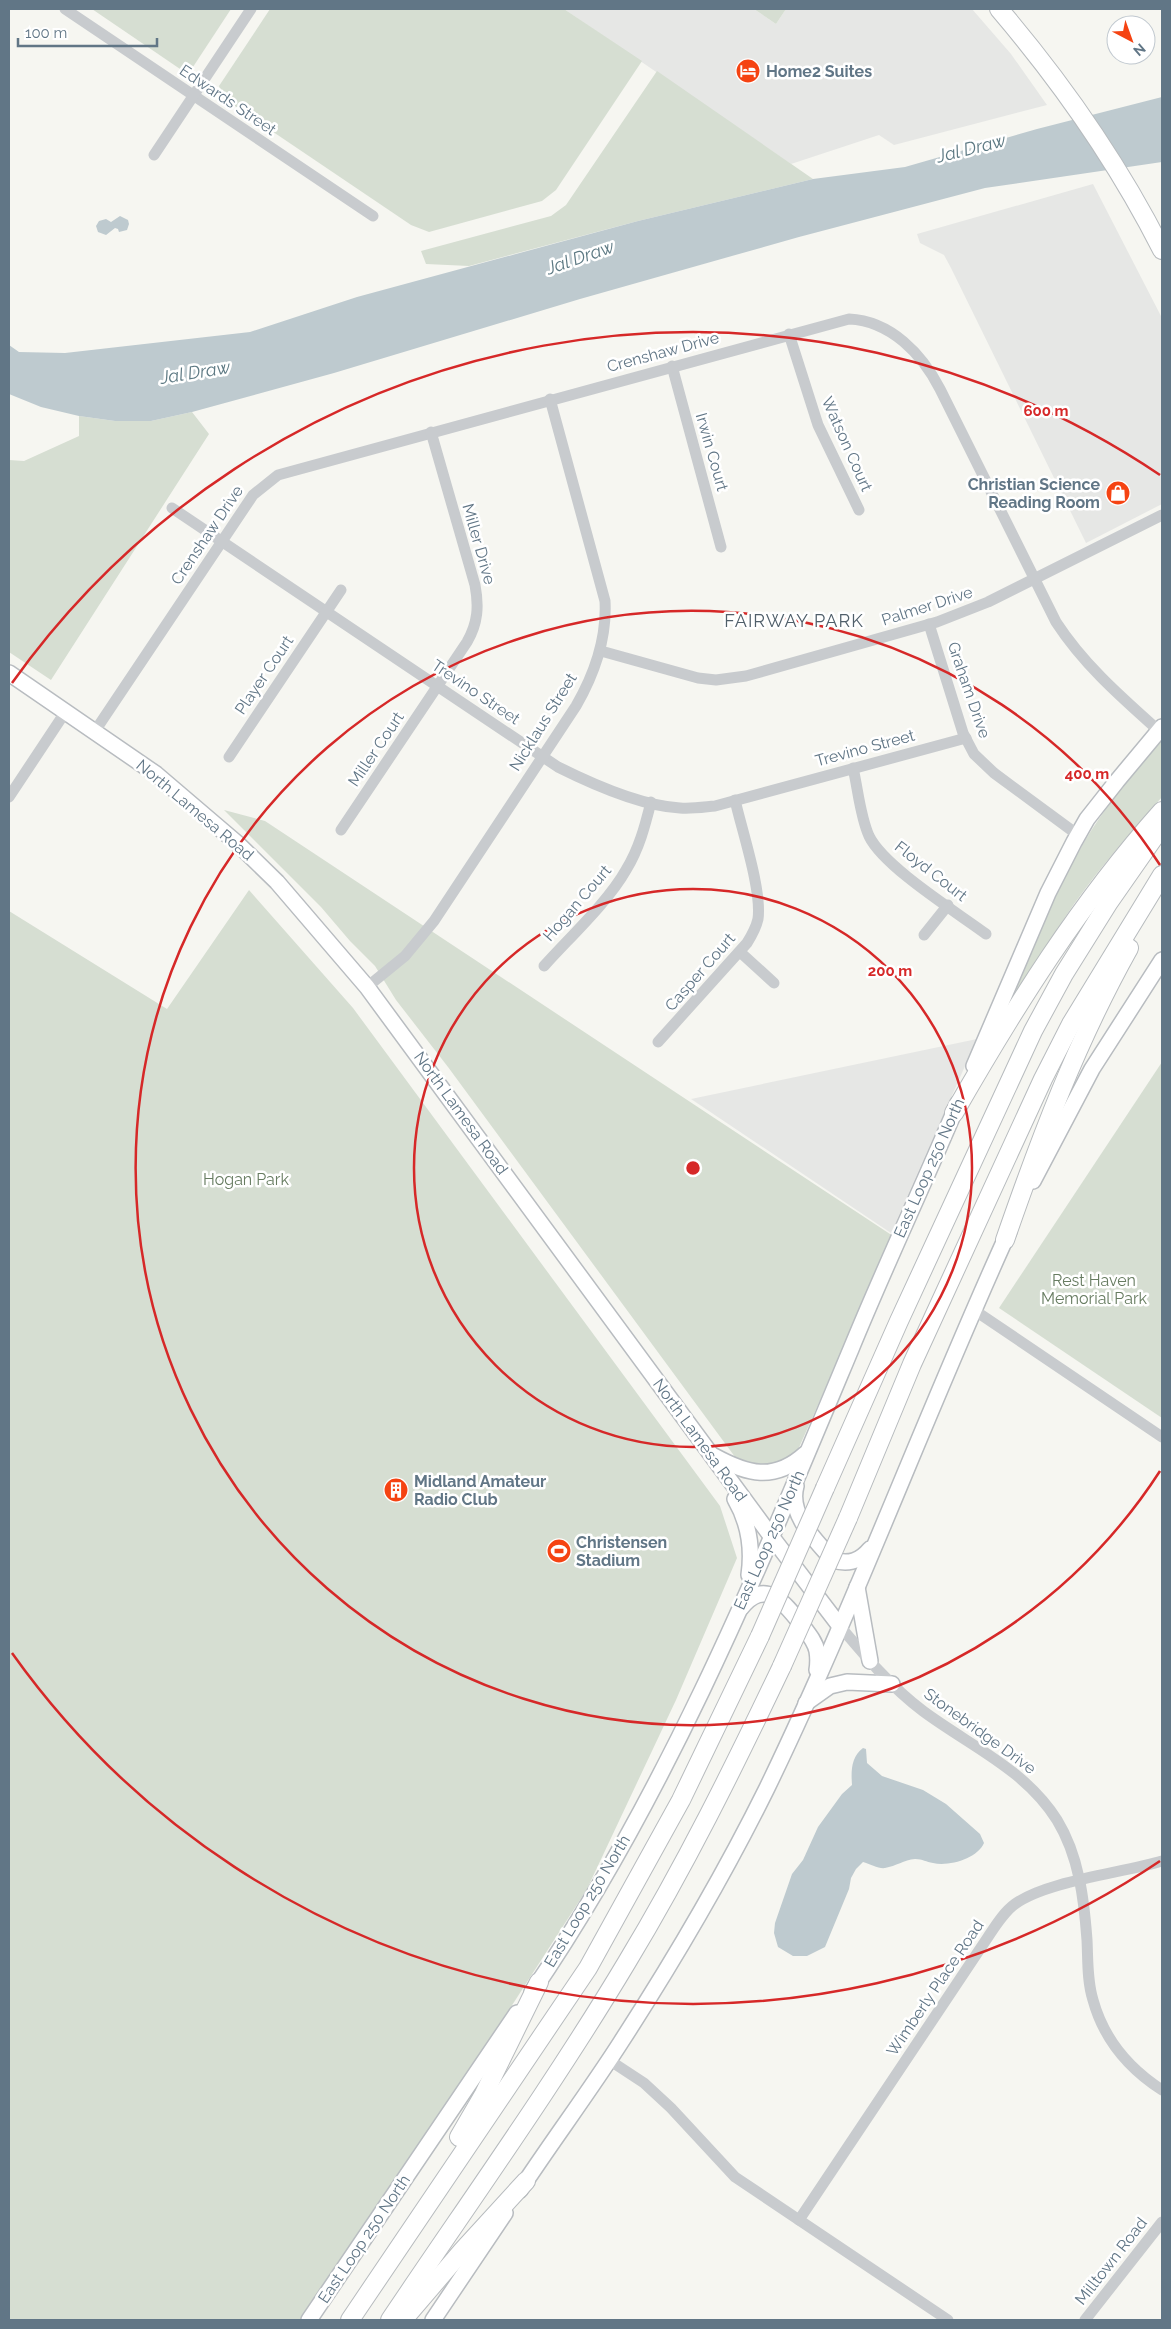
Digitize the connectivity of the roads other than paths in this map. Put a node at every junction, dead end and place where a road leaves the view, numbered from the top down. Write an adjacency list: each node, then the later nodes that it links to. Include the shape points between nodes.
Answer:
1 (65, 9): 4 (street, Edwards Street)
2 (251, 9): 4 (street)
3 (999, 9): 7 (highway, via 1079,111)
4 (193, 96): 5 (street); 6 (street, Edwards Street)
5 (154, 155)
6 (373, 216)
7 (1162, 250)
8 (789, 334): 9 (street, Crenshaw Drive); 13 (street, Watson Court, via 818,425); 17 (street, Crenshaw Drive, via 844,320 860,320 879,326 913,349 934,376)
9 (672, 366): 10 (street, Crenshaw Drive); 16 (street, Irwin Court)
10 (550, 399): 11 (street, Crenshaw Drive); 21 (street, Nicklaus Street, via 605,601 606,620)
11 (431, 432): 15 (street, Crenshaw Drive, via 278,475 253,495); 23 (street, Miller Drive, via 478,599 472,633)
12 (172, 508): 15 (street, Trevino Street)
13 (859, 510)
14 (1162, 515): 17 (street, Palmer Drive)
15 (223, 541): 19 (street, Trevino Street); 26 (street, Crenshaw Drive)
16 (721, 547)
17 (1035, 579): 20 (street, Palmer Drive, via 988,602); 25 (street, Crenshaw Drive, via 1073,649 1103,680)
18 (341, 590): 19 (street, Player Court)
19 (327, 612): 23 (street, Trevino Street); 28 (street, Player Court)
20 (929, 624): 21 (street, Palmer Drive, via 746,676 724,679 698,678); 27 (street, Graham Drive)
21 (600, 652): 29 (street, Nicklaus Street, via 586,689)
22 (9, 673): 24 (main road, North Lamesa Road)
23 (437, 686): 29 (street, Trevino Street); 36 (street, Miller Court)
24 (66, 712): 26 (main road, North Lamesa Road); 31 (street)
25 (1161, 729): 37 (main road, East Loop 250 North, via 1117,781)
26 (95, 731): 47 (main road, North Lamesa Road, via 156,774 238,844 277,882)
27 (966, 738): 30 (street, Trevino Street); 37 (street, Graham Drive, via 974,754 990,770)
28 (229, 756)
29 (542, 756): 33 (street, Trevino Street, via 587,781); 47 (street, Nicklaus Street, via 434,921 405,956)
30 (853, 768): 32 (street, Trevino Street); 40 (street, Floyd Court, via 874,846 890,864)
31 (9, 797)
32 (736, 800): 33 (street, Trevino Street, via 696,808); 43 (street, Casper Court, via 758,901 756,926)
33 (651, 802): 45 (street, Hogan Court, via 643,834 626,872)
34 (1162, 811): 49 (highway, via 1102,882 1056,945)
35 (1162, 826): 73 (highway, bridge, via 1109,902 1033,1031 903,1312 760,1636 681,1800 582,1976)
36 (341, 830)
37 (1078, 835): 49 (main road, East Loop 250 North, via 1048,893)
38 (1162, 875): 76 (highway, bridge, via 1071,1024 1043,1079 912,1364 782,1666 675,1880 626,1963)
39 (1162, 891): 50 (highway, via 1109,985 1065,1080)
40 (948, 906): 41 (street, Floyd Court); 42 (street)
41 (986, 934)
42 (924, 935)
43 (740, 952): 46 (street); 48 (street, Casper Court)
44 (1162, 960): 50 (main road, via 1113,1034 1066,1115)
45 (544, 966)
46 (774, 983)
47 (367, 987): 54 (main road, North Lamesa Road)
48 (658, 1042)
49 (954, 1113): 53 (main road, East Loop 250 North, via 897,1239)
50 (1005, 1240): 51 (main road)
51 (974, 1310): 52 (street); 56 (main road)
52 (1162, 1437)
53 (808, 1452): 54 (main road, via 788,1467 760,1473 743,1470); 55 (main road, East Loop 250 North); 56 (main road, via 794,1492 798,1515 833,1560 849,1563 864,1557)
54 (710, 1453): 55 (main road, North Lamesa Road); 58 (main road, via 739,1506 751,1539)
55 (771, 1536): 58 (main road, East Loop 250 North); 59 (main road, North Lamesa Road)
56 (873, 1545): 57 (main road)
57 (857, 1587): 59 (main road); 61 (main road)
58 (743, 1597): 60 (main road, East Loop 250 North)
59 (839, 1625): 61 (street, Stonebridge Drive); 63 (main road)
60 (729, 1630): 63 (main road, via 739,1610 754,1596 770,1594 782,1601 817,1650 817,1673); 67 (main road, East Loop 250 North, via 654,1786 594,1894)
61 (870, 1660): 62 (street, Stonebridge Drive)
62 (892, 1684): 64 (main road, via 847,1682 830,1686); 66 (street, Stonebridge Drive, via 924,1712 984,1750 1033,1789 1061,1828 1075,1861)
63 (812, 1686): 64 (main road)
64 (804, 1704): 68 (main road, via 766,1790 708,1898)
65 (1162, 1861): 66 (street, Wimberly Place Road)
66 (1079, 1881): 69 (street, Stonebridge Drive, via 1091,1991 1100,2020 1115,2048 1130,2065); 71 (street, Wimberly Place Road, via 1030,1896 999,1920)
67 (539, 1982): 73 (highway, via 484,2094 407,2220); 74 (main road, East Loop 250 North)
68 (609, 2060): 70 (main road); 71 (street, via 671,2108 735,2177)
69 (1162, 2090)
70 (526, 2181): 77 (highway); 78 (main road)
71 (799, 2220): 79 (street)
72 (1162, 2222): 80 (street, Milltown Road)
73 (400, 2245): 75 (highway)
74 (309, 2320)
75 (350, 2320)
76 (390, 2320)
77 (403, 2320)
78 (433, 2320)
79 (948, 2320)
80 (1085, 2320)

